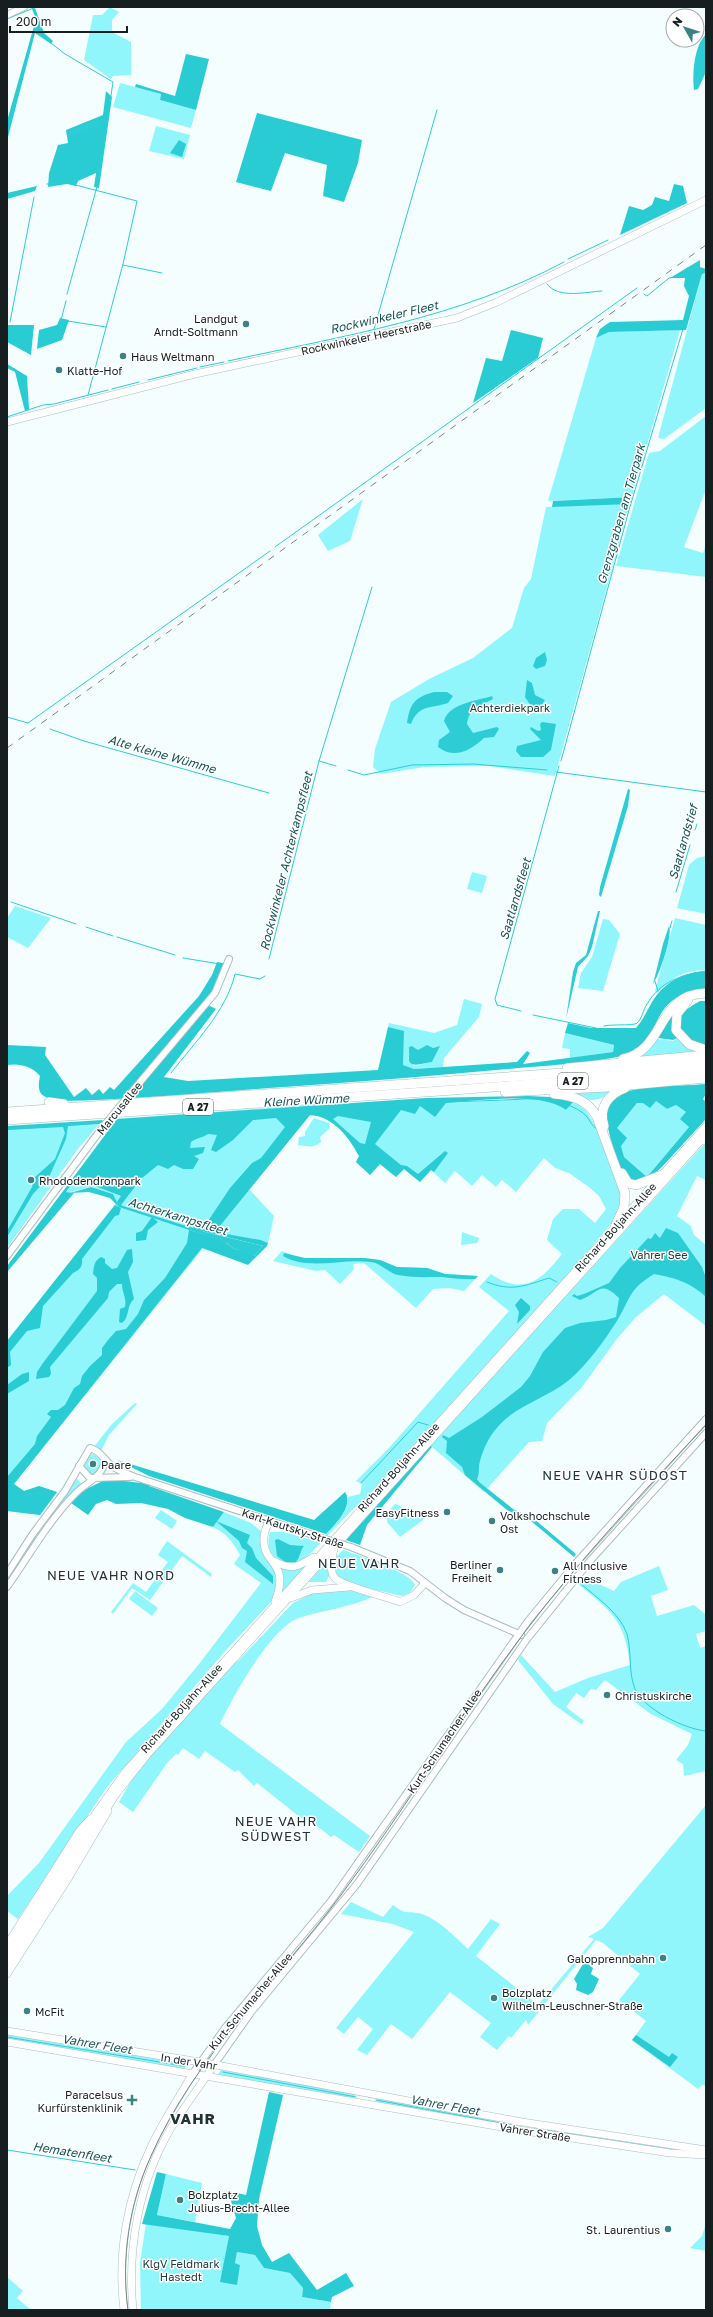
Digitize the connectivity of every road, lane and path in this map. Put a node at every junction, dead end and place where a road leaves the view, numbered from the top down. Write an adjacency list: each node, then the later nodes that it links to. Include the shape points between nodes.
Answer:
1 (24, 7): 2 (street)
2 (7, 15)
3 (706, 200): 4 (main road, Rockwinkeler Heerstraße, via 497,302 457,318 195,374)
4 (7, 422)
5 (229, 960): 26 (street, Marcusallee, bridge, via 215,993 102,1128)
6 (706, 993): 11 (highway, via 688,995 674,1005 653,1039 639,1052 626,1058)
7 (706, 996): 8 (highway, via 695,997 685,1002 678,1011 675,1024 685,1042)
8 (706, 1050)
9 (706, 1055): 11 (highway)
10 (706, 1063): 13 (highway, A 27)
11 (588, 1066): 13 (highway)
12 (706, 1071): 16 (highway, A 27)
13 (489, 1078): 19 (highway, A 27)
14 (706, 1078): 15 (highway)
15 (634, 1085): 17 (highway); 24 (highway, via 609,1097 603,1111 603,1122 626,1181 639,1185)
16 (440, 1091): 17 (highway); 21 (highway, A 27)
17 (521, 1091): 25 (highway, via 572,1096 584,1102 595,1114 625,1193 625,1204)
18 (49, 1102): 19 (highway)
19 (105, 1106): 20 (highway, A 27)
20 (7, 1112)
21 (7, 1120)
22 (706, 1126): 24 (main road, Richard-Boljahn-Allee)
23 (705, 1137): 34 (main road, Richard-Boljahn-Allee)
24 (662, 1175): 25 (main road, Richard-Boljahn-Allee)
25 (615, 1228): 35 (main road, Richard-Boljahn-Allee)
26 (7, 1256)
27 (706, 1419): 43 (street, Kurt-Schumacher-Allee, via 576,1563)
28 (706, 1433): 44 (street, Kurt-Schumacher-Allee, via 589,1562)
29 (105, 1460): 30 (street, Karl-Kautsky-Straße, via 99,1451 90,1448); 31 (street, via 103,1469); 32 (street, Karl-Kautsky-Straße, via 118,1470)
30 (79, 1466): 31 (street, Karl-Kautsky-Straße, via 86,1476); 37 (street, via 61,1498 32,1535)
31 (97, 1477): 32 (street, Karl-Kautsky-Straße); 39 (street, via 80,1490 62,1510)
32 (135, 1477): 33 (street, Karl-Kautsky-Straße)
33 (269, 1520): 36 (main road, via 264,1538 265,1550); 38 (street, Karl-Kautsky-Straße, bridge, via 351,1547 410,1571)
34 (334, 1548): 40 (main road, via 334,1576 343,1584); 41 (main road, Richard-Boljahn-Allee)
35 (320, 1554): 36 (main road, via 292,1568); 42 (main road, Richard-Boljahn-Allee)
36 (274, 1561): 42 (main road, via 281,1581)
37 (7, 1574)
38 (425, 1583): 40 (main road, via 414,1595 400,1602); 43 (street, Karl-Kautsky-Straße, via 464,1610)
39 (7, 1587)
40 (355, 1588): 41 (main road, via 312,1590)
41 (288, 1600): 45 (main road, Richard-Boljahn-Allee, via 147,1755)
42 (274, 1606): 46 (main road, Richard-Boljahn-Allee, via 126,1771)
43 (519, 1634): 44 (street, Karl-Kautsky-Straße); 54 (street, Kurt-Schumacher-Allee, via 331,1901)
44 (526, 1640): 55 (street, Kurt-Schumacher-Allee, via 357,1884 252,2011)
45 (116, 1794): 48 (main road, Richard-Boljahn-Allee); 51 (main road, Richard-Boljahn-Allee, via 103,1822)
46 (96, 1813): 47 (main road, Richard-Boljahn-Allee, via 80,1830); 48 (main road, Richard-Boljahn-Allee)
47 (7, 1945)
48 (17, 1945): 49 (main road, Richard-Boljahn-Allee); 50 (main road, Richard-Boljahn-Allee)
49 (7, 1955)
50 (7, 1965)
51 (7, 1974)
52 (7, 2031): 54 (main road, In der Vahr)
53 (7, 2042): 56 (main road, In der Vahr)
54 (200, 2062): 55 (main road, In der Vahr); 56 (street, Kurt-Schumacher-Allee)
55 (214, 2065): 57 (main road); 58 (main road, In der Vahr)
56 (193, 2073): 57 (main road, In der Vahr); 62 (main road, via 151,2147 138,2177 130,2207 122,2259)
57 (207, 2076): 59 (main road, In der Vahr); 63 (main road, via 171,2128 144,2190 132,2253)
58 (370, 2094): 60 (main road, Vahrer Straße, via 522,2122)
59 (366, 2103): 61 (main road, Vahrer Straße, via 519,2130)
60 (706, 2150)
61 (706, 2156)
62 (124, 2310)
63 (134, 2310)

